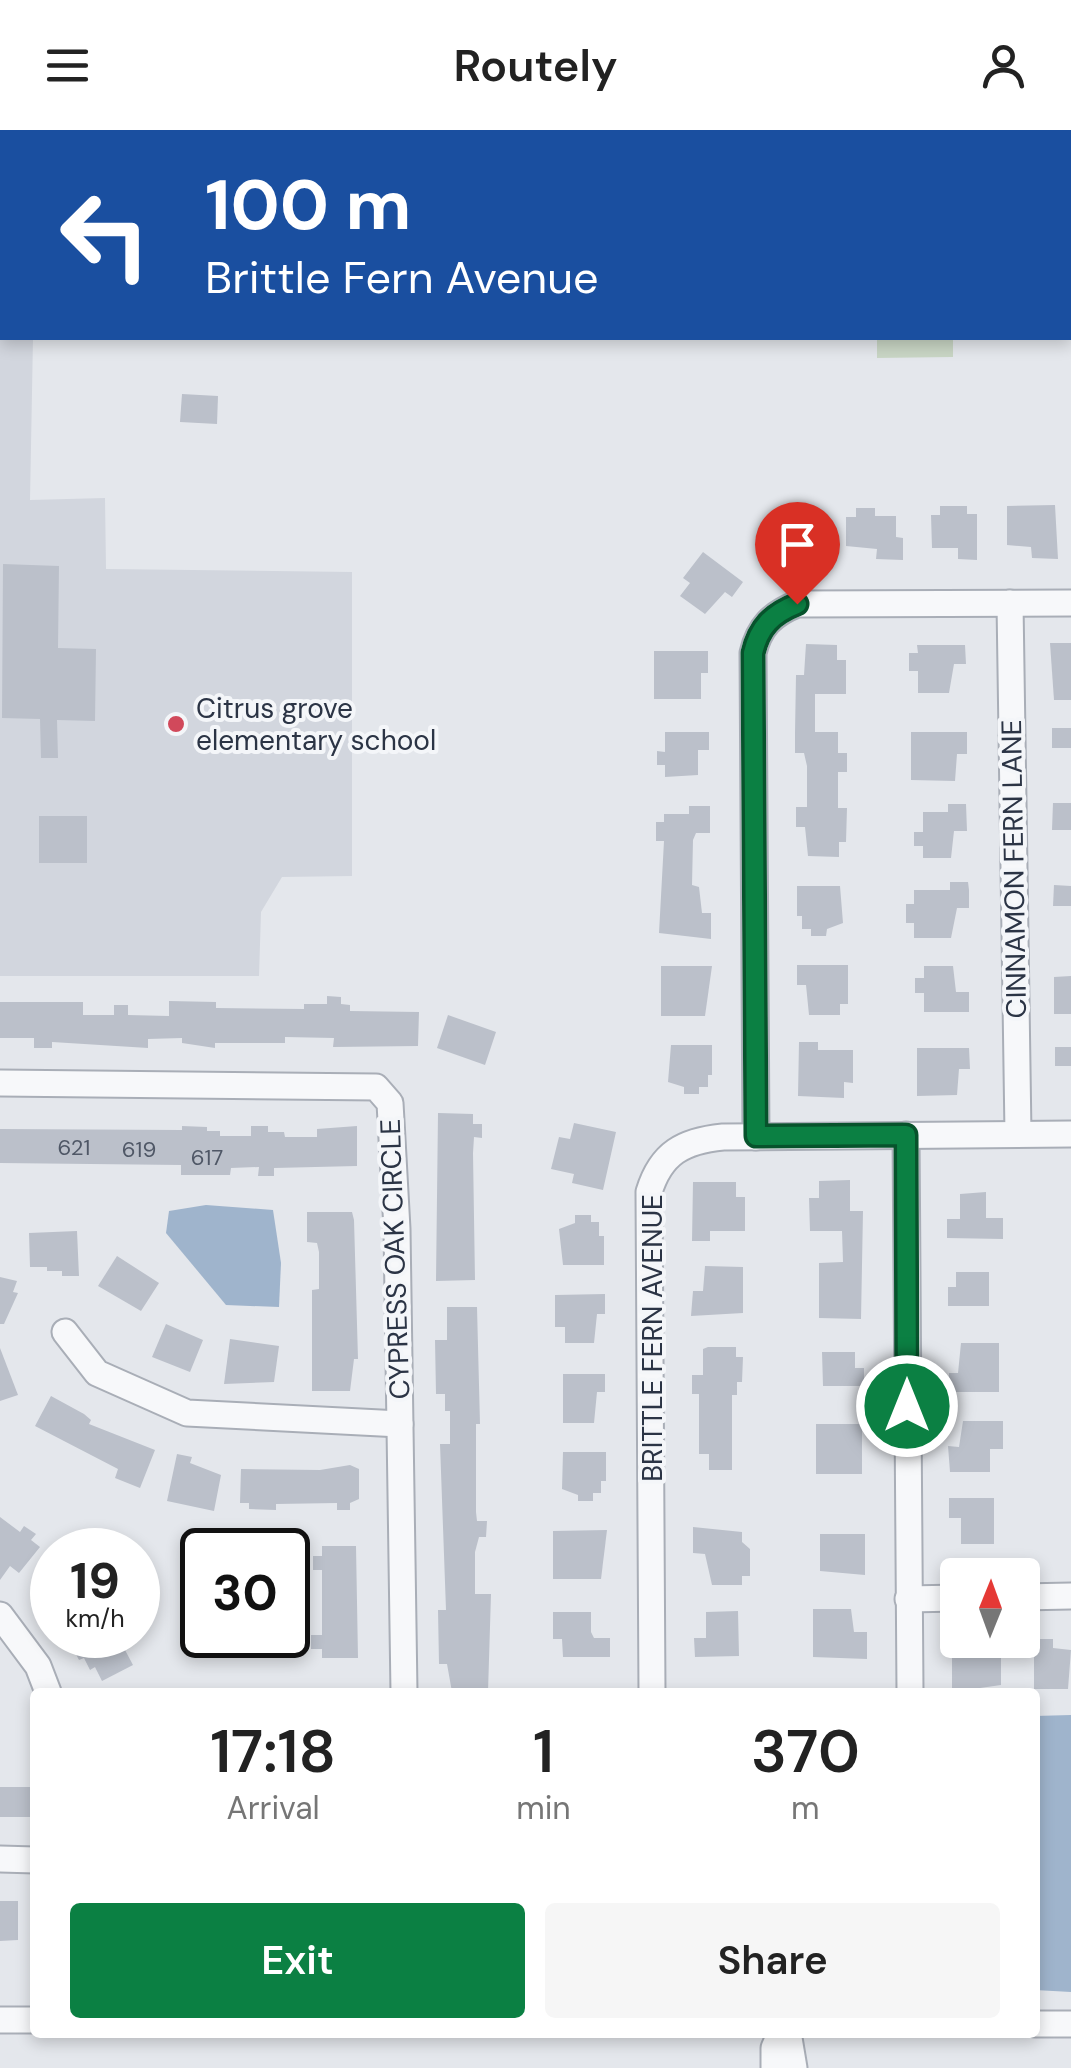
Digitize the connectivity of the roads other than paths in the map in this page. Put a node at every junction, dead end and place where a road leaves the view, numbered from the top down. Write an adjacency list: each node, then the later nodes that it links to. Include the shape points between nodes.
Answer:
1 (1071, 603): 2 (street)
2 (1010, 604): 4 (street, CINNAMON FERN LANE); 7 (street, via 797,604 781,610 757,635)
3 (0, 1083): 9 (street, CYPRESS OAK CIRCLE, via 376,1087 390,1102 394,1121)
4 (1018, 1134): 5 (street, BRITTLE FERN AVENUE); 6 (street, BRITTLE FERN AVENUE)
5 (1071, 1134)
6 (906, 1135): 7 (street, BRITTLE FERN AVENUE); 13 (street)
7 (756, 1136): 17 (street, BRITTLE FERN AVENUE, via 693,1140 674,1149 656,1169 649,1192)
8 (64, 1332): 9 (street, via 97,1373 187,1413)
9 (400, 1424): 16 (street, CYPRESS OAK CIRCLE)
10 (1071, 1596): 11 (street)
11 (1040, 1597)
12 (940, 1598): 13 (street)
13 (908, 1599): 18 (street)
14 (0, 1615): 15 (street)
15 (46, 1688)
16 (404, 1688)
17 (652, 1688)
18 (910, 1688)
19 (0, 1860): 20 (street)
20 (30, 1860)
21 (0, 2020): 22 (street)
22 (30, 2020)
23 (1040, 2024): 24 (street)
24 (1071, 2024)
25 (780, 2038): 27 (street)
26 (786, 2038): 28 (street)
27 (774, 2068)
28 (794, 2068)

